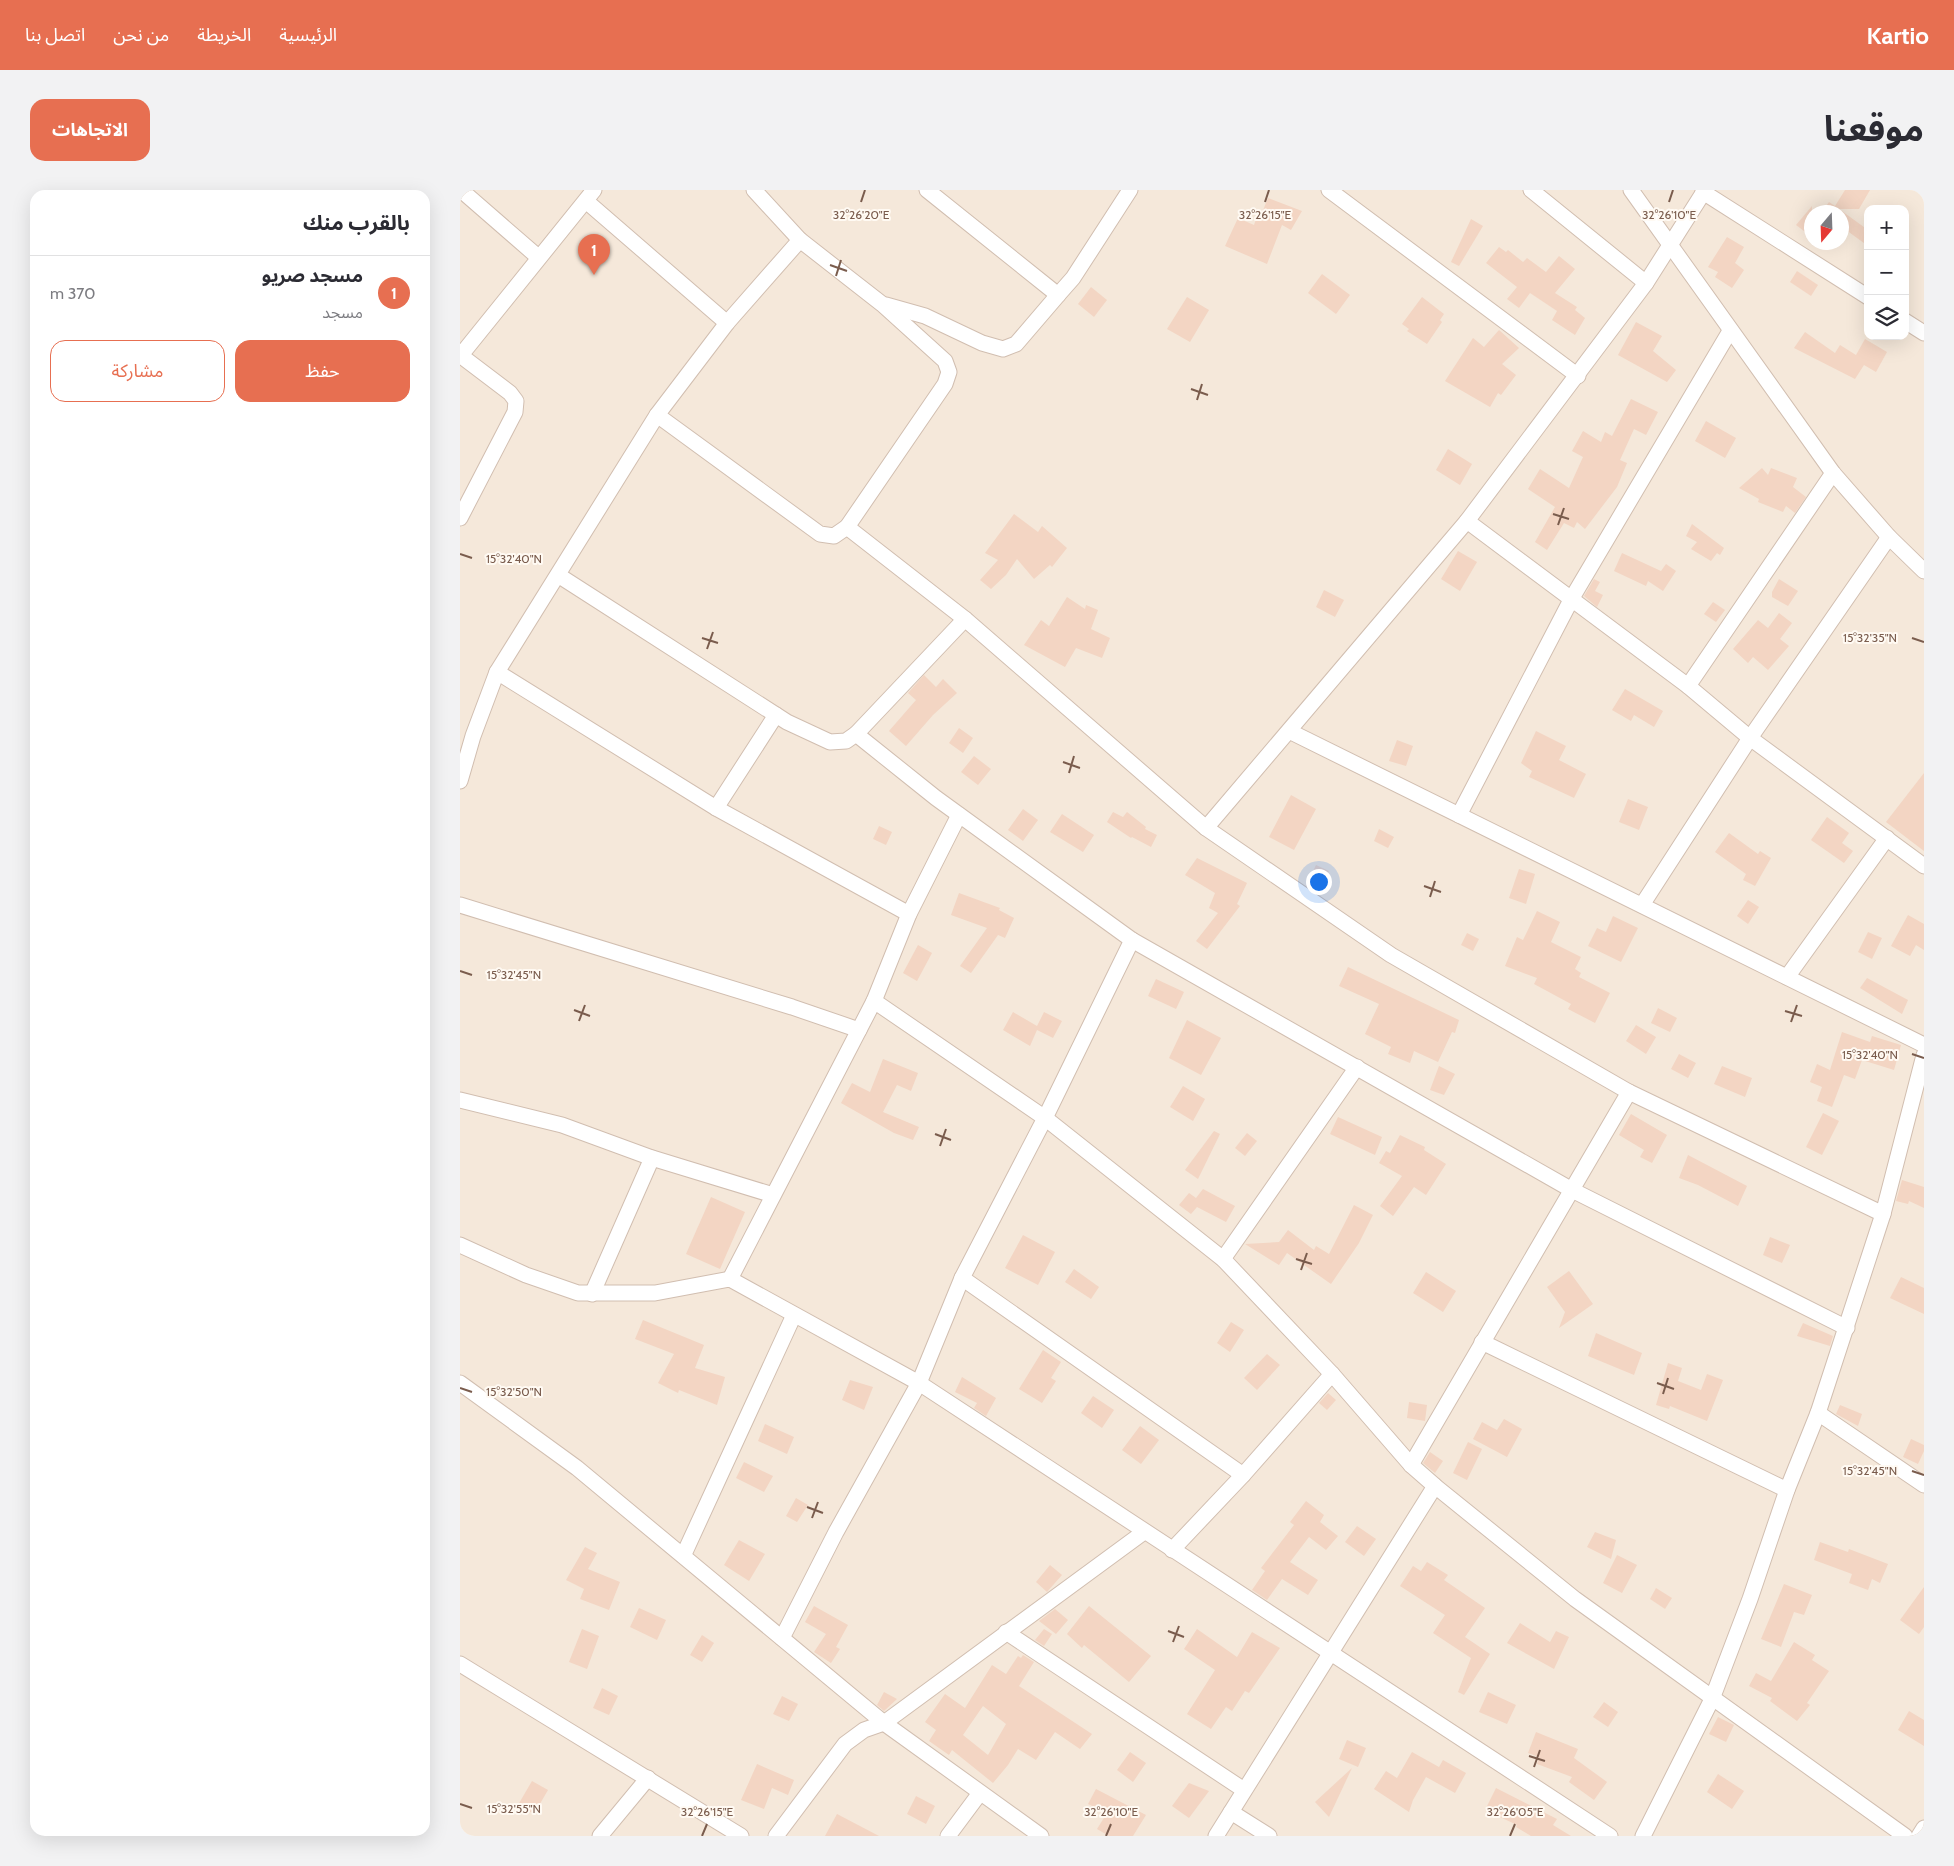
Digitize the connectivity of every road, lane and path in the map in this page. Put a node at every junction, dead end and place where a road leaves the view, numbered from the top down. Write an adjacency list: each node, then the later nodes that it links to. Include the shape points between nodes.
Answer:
1 (754, 190): 10 (street)
2 (927, 190): 14 (street)
3 (1130, 190): 14 (street, via 1073,278)
4 (1329, 190): 22 (street)
5 (1531, 190): 13 (street)
6 (1631, 190): 11 (street)
7 (465, 191): 12 (street)
8 (1704, 191): 11 (street); 15 (street)
9 (590, 195): 12 (street); 17 (street)
10 (800, 240): 16 (street); 17 (street)
11 (1671, 244): 13 (street); 19 (street)
12 (538, 257): 21 (street)
13 (1646, 283): 22 (street)
14 (1058, 295): 16 (street, via 1016,344 1003,349 982,343 925,316)
15 (1865, 295)
16 (882, 304): 27 (street, via 945,361 949,372 945,384)
17 (727, 323): 23 (street)
18 (1909, 324): 20 (street)
19 (1730, 331): 24 (street); 31 (street)
20 (1924, 333)
21 (460, 355): 25 (street, via 510,392 516,401 515,412)
22 (1578, 376): 26 (street)
23 (657, 415): 27 (street, via 820,534 834,536); 30 (street)
24 (1833, 473): 28 (street); 34 (street)
25 (460, 518)
26 (1467, 521): 31 (street); 36 (street)
27 (847, 527): 32 (street)
28 (1889, 537): 29 (street); 38 (street)
29 (1924, 572)
30 (558, 575): 33 (street); 35 (street)
31 (1572, 598): 34 (street); 42 (street)
32 (965, 619): 37 (street); 43 (street)
33 (497, 672): 39 (street); 40 (street)
34 (1688, 686): 38 (street)
35 (776, 715): 37 (street, via 830,742 846,741); 40 (street)
36 (1289, 731): 42 (street); 43 (street)
37 (856, 734): 41 (street)
38 (1750, 738): 44 (street); 47 (street)
39 (460, 781)
40 (716, 808): 48 (street)
41 (958, 814): 48 (street); 49 (street)
42 (1460, 815): 47 (street)
43 (1206, 828): 57 (street, via 1391,955)
44 (1886, 838): 45 (street); 50 (street)
45 (1924, 866)
46 (460, 905): 52 (street)
47 (1642, 905): 50 (street)
48 (909, 914): 51 (street)
49 (1132, 940): 55 (street); 59 (street)
50 (1787, 977): 53 (street)
51 (874, 1001): 52 (street); 59 (street)
52 (859, 1030): 62 (street)
53 (1924, 1045)
54 (1924, 1055): 56 (street)
55 (1357, 1067): 61 (street); 65 (street)
56 (1922, 1072): 63 (street)
57 (1629, 1092): 61 (street); 63 (street)
58 (460, 1100): 60 (street, via 562,1125)
59 (1046, 1118): 65 (street); 66 (street)
60 (652, 1158): 62 (street); 68 (street)
61 (1572, 1190): 70 (street); 71 (street)
62 (773, 1195): 67 (street)
63 (1883, 1214): 70 (street)
64 (460, 1244): 68 (street, via 526,1274 578,1293)
65 (1223, 1258): 72 (street)
66 (962, 1278): 74 (street); 77 (street)
67 (730, 1279): 68 (street, via 655,1293); 69 (street)
68 (592, 1294)
69 (794, 1315): 74 (street); 83 (street)
70 (1847, 1328): 75 (street)
71 (1482, 1342): 76 (street); 80 (street)
72 (1332, 1374): 76 (street); 77 (street)
73 (460, 1383): 83 (street, via 577,1468)
74 (919, 1383): 81 (street); 85 (street, via 836,1532)
75 (1818, 1413): 78 (street); 80 (street)
76 (1411, 1465): 79 (street)
77 (1243, 1475): 82 (street)
78 (1924, 1485)
79 (1435, 1486): 86 (street); 88 (street, via 1575,1599)
80 (1787, 1490): 88 (street)
81 (1144, 1532): 82 (street); 84 (street)
82 (1172, 1550): 86 (street)
83 (684, 1554): 85 (street)
84 (1006, 1632): 89 (street); 91 (street)
85 (782, 1638): 89 (street)
86 (1331, 1655): 91 (street); 102 (street)
87 (460, 1664): 90 (street)
88 (1712, 1700): 103 (street); 104 (street)
89 (884, 1723): 92 (street); 97 (street, via 864,1730 845,1744)
90 (648, 1778): 95 (street); 96 (street)
91 (1244, 1790): 93 (street)
92 (980, 1793): 98 (street); 99 (street)
93 (1231, 1812): 100 (street); 101 (street)
94 (1924, 1828): 105 (street)
95 (600, 1836)
96 (741, 1836)
97 (776, 1836)
98 (948, 1836)
99 (1041, 1836)
100 (1216, 1836)
101 (1269, 1836)
102 (1610, 1836)
103 (1643, 1836)
104 (1905, 1836)
105 (1919, 1836)

